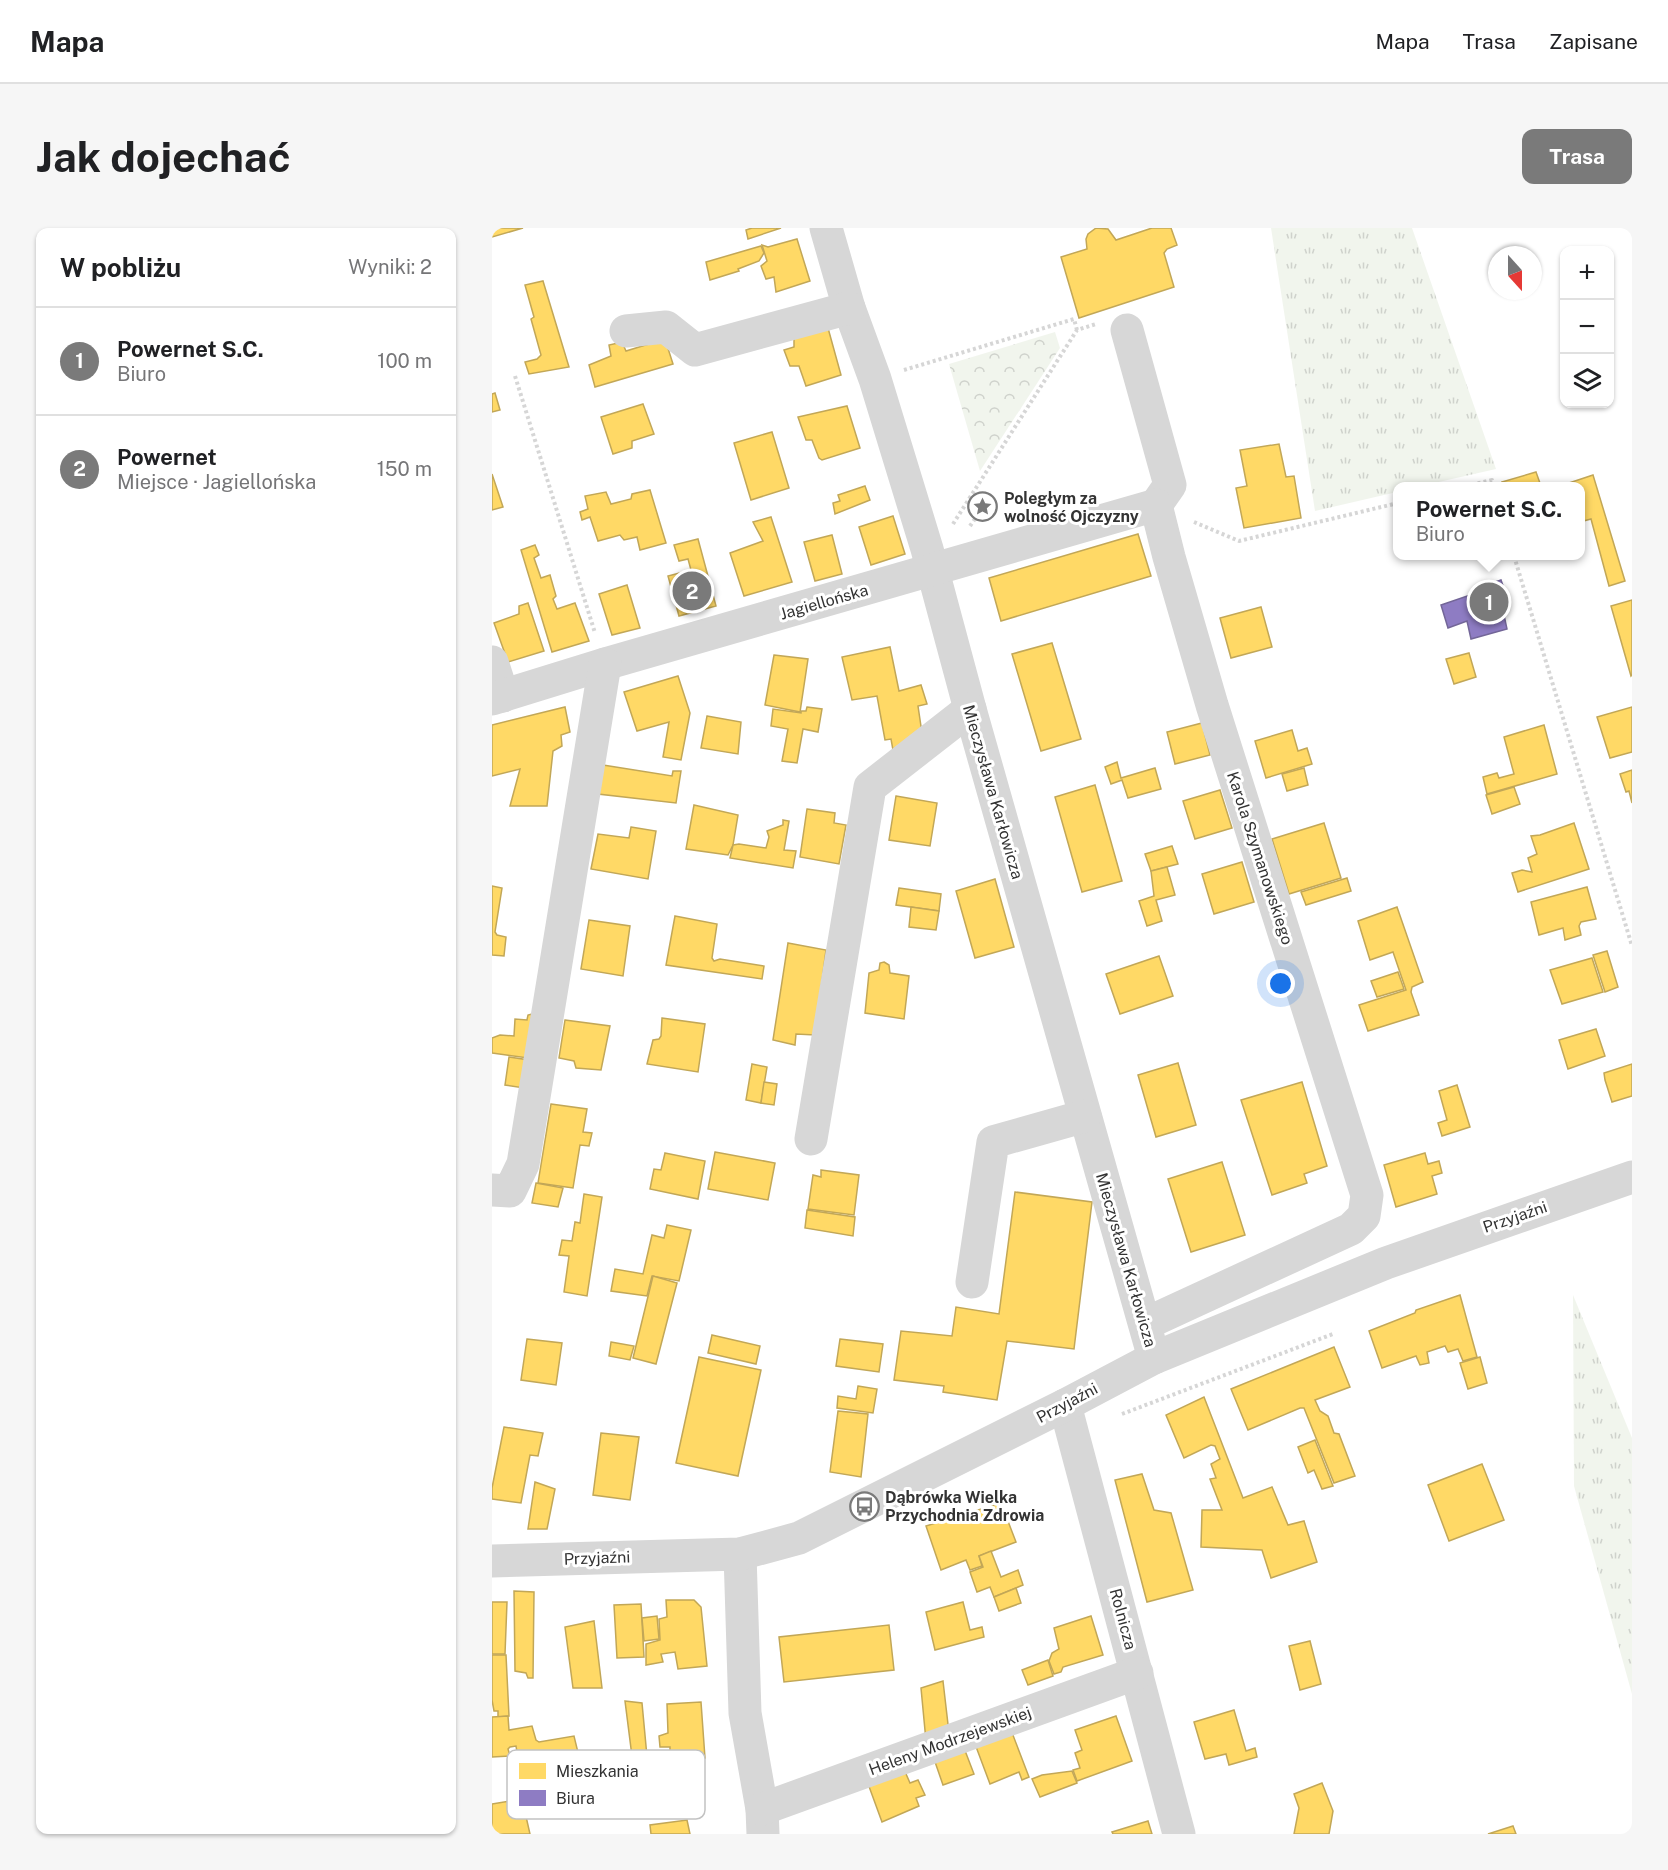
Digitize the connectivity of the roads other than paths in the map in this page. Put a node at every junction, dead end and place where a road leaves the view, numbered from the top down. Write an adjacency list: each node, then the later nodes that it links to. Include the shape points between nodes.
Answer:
1 (826, 228): 2 (street, Mieczysława Karłowicza)
2 (849, 308): 4 (street, via 695,350 666,327); 6 (street, Mieczysława Karłowicza, via 875,379)
3 (1126, 330): 5 (street, via 1170,485)
4 (626, 331)
5 (1156, 505): 6 (street, Jagiellońska); 16 (street, Karola Szymanowskiego, via 1212,705 1367,1195 1364,1216 1351,1229)
6 (929, 560): 8 (street, Jagiellońska); 10 (street, Mieczysława Karłowicza)
7 (492, 662): 9 (street)
8 (605, 664): 9 (street, Jagiellońska); 14 (street, via 523,1164 510,1191)
9 (497, 697)
10 (970, 709): 11 (street, Mieczysława Karłowicza); 12 (street, via 870,787)
11 (1085, 1116): 15 (street, via 993,1143); 16 (street, Mieczysława Karłowicza)
12 (811, 1139)
13 (1632, 1177): 17 (street, Przyjaźni, via 1386,1263)
14 (492, 1190)
15 (972, 1282)
16 (1145, 1324): 17 (street, Mieczysława Karłowicza)
17 (1154, 1358): 18 (street, Przyjaźni)
18 (1069, 1419): 19 (street, Przyjaźni, via 799,1538); 21 (street, Rolnicza)
19 (740, 1554): 20 (street, Przyjaźni); 22 (street, Heleny Modrzejewskiej, via 745,1713)
20 (492, 1561)
21 (1137, 1673): 22 (street, Heleny Modrzejewskiej); 23 (street, Rolnicza)
22 (762, 1822)
23 (1179, 1834)

